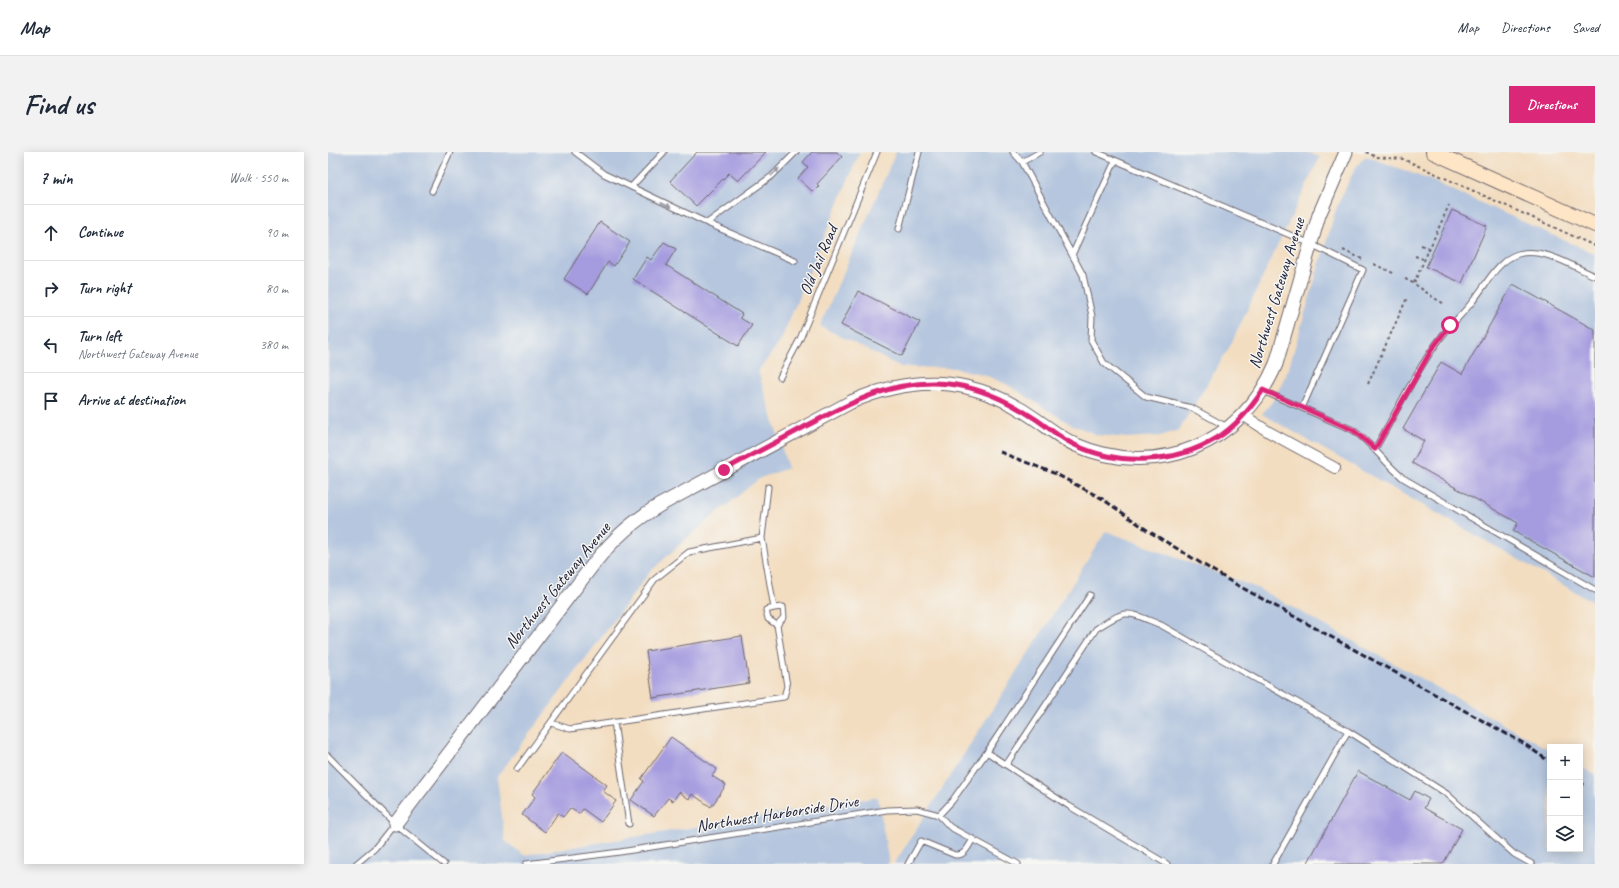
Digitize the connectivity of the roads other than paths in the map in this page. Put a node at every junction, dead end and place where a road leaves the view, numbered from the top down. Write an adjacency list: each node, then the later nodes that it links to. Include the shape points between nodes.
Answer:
1 (450, 152): 15 (lane)
2 (575, 152): 14 (lane, via 604,174)
3 (664, 152): 14 (lane)
4 (796, 152): 16 (lane, one-way to 4, via 772,176)
5 (877, 152): 23 (lane, Old Jail Road, via 800,339)
6 (919, 152): 18 (lane)
7 (1013, 152): 13 (lane)
8 (1040, 152): 13 (lane)
9 (1096, 152): 12 (lane)
10 (1346, 152): 19 (street, Northwest Gateway Avenue, via 1326,198)
11 (1433, 152): 17 (main road)
12 (1115, 161): 19 (lane); 20 (lane)
13 (1022, 162): 20 (lane)
14 (631, 187): 16 (lane, one-way to 16)
15 (432, 191)
16 (706, 223): 21 (lane)
17 (1595, 224)
18 (899, 229)
19 (1311, 244): 24 (street, Northwest Gateway Avenue, via 1276,364); 25 (lane, via 1363,270)
20 (1072, 255): 27 (lane, via 1083,275 1092,316 1092,340 1104,363 1146,397 1192,408)
21 (795, 261)
22 (1595, 276): 28 (lane, via 1548,255 1532,252 1517,254 1502,263 1432,349)
23 (780, 377)
24 (1263, 390): 25 (lane); 26 (street, Northwest Gateway Avenue)
25 (1302, 408): 28 (lane, via 1353,430)
26 (1243, 415): 27 (street, Northwest Gateway Avenue); 29 (street)
27 (1229, 428): 44 (street, Northwest Gateway Avenue, via 1216,438 1169,456 1132,459 1110,457 1074,444 1003,399 967,387 917,384 881,391 851,402 647,512 624,530 607,547)
28 (1375, 449): 32 (lane, via 1403,478)
29 (1335, 468)
30 (768, 487): 31 (lane)
31 (762, 538): 34 (lane); 37 (lane, via 689,552 655,579)
32 (1595, 590)
33 (1090, 595): 39 (lane)
34 (774, 608): 35 (lane, via 766,610 768,619); 35 (lane, via 783,607 784,612 782,621)
35 (777, 625): 36 (lane, via 787,686 784,697)
36 (614, 722): 37 (lane, via 570,728); 45 (lane)
37 (550, 723): 42 (lane)
38 (1348, 732): 41 (lane, via 1161,625 1129,612 1096,629); 47 (lane, via 1447,794 1514,854); 54 (lane)
39 (987, 752): 41 (lane); 43 (lane)
40 (328, 756): 44 (lane)
41 (1006, 766): 53 (lane)
42 (517, 769)
43 (939, 815): 46 (lane, Northwest Harborside Drive, via 950,827); 50 (lane, Northwest Harborside Drive, via 917,808 887,810 620,852)
44 (395, 824): 48 (lane, via 375,848); 49 (lane)
45 (629, 824)
46 (973, 839): 51 (lane, via 960,856 921,841); 52 (lane, Northwest Harborside Drive)
47 (1530, 863)
48 (356, 864)
49 (444, 864)
50 (526, 864)
51 (908, 864)
52 (1018, 864)
53 (1167, 864)
54 (1273, 864)

